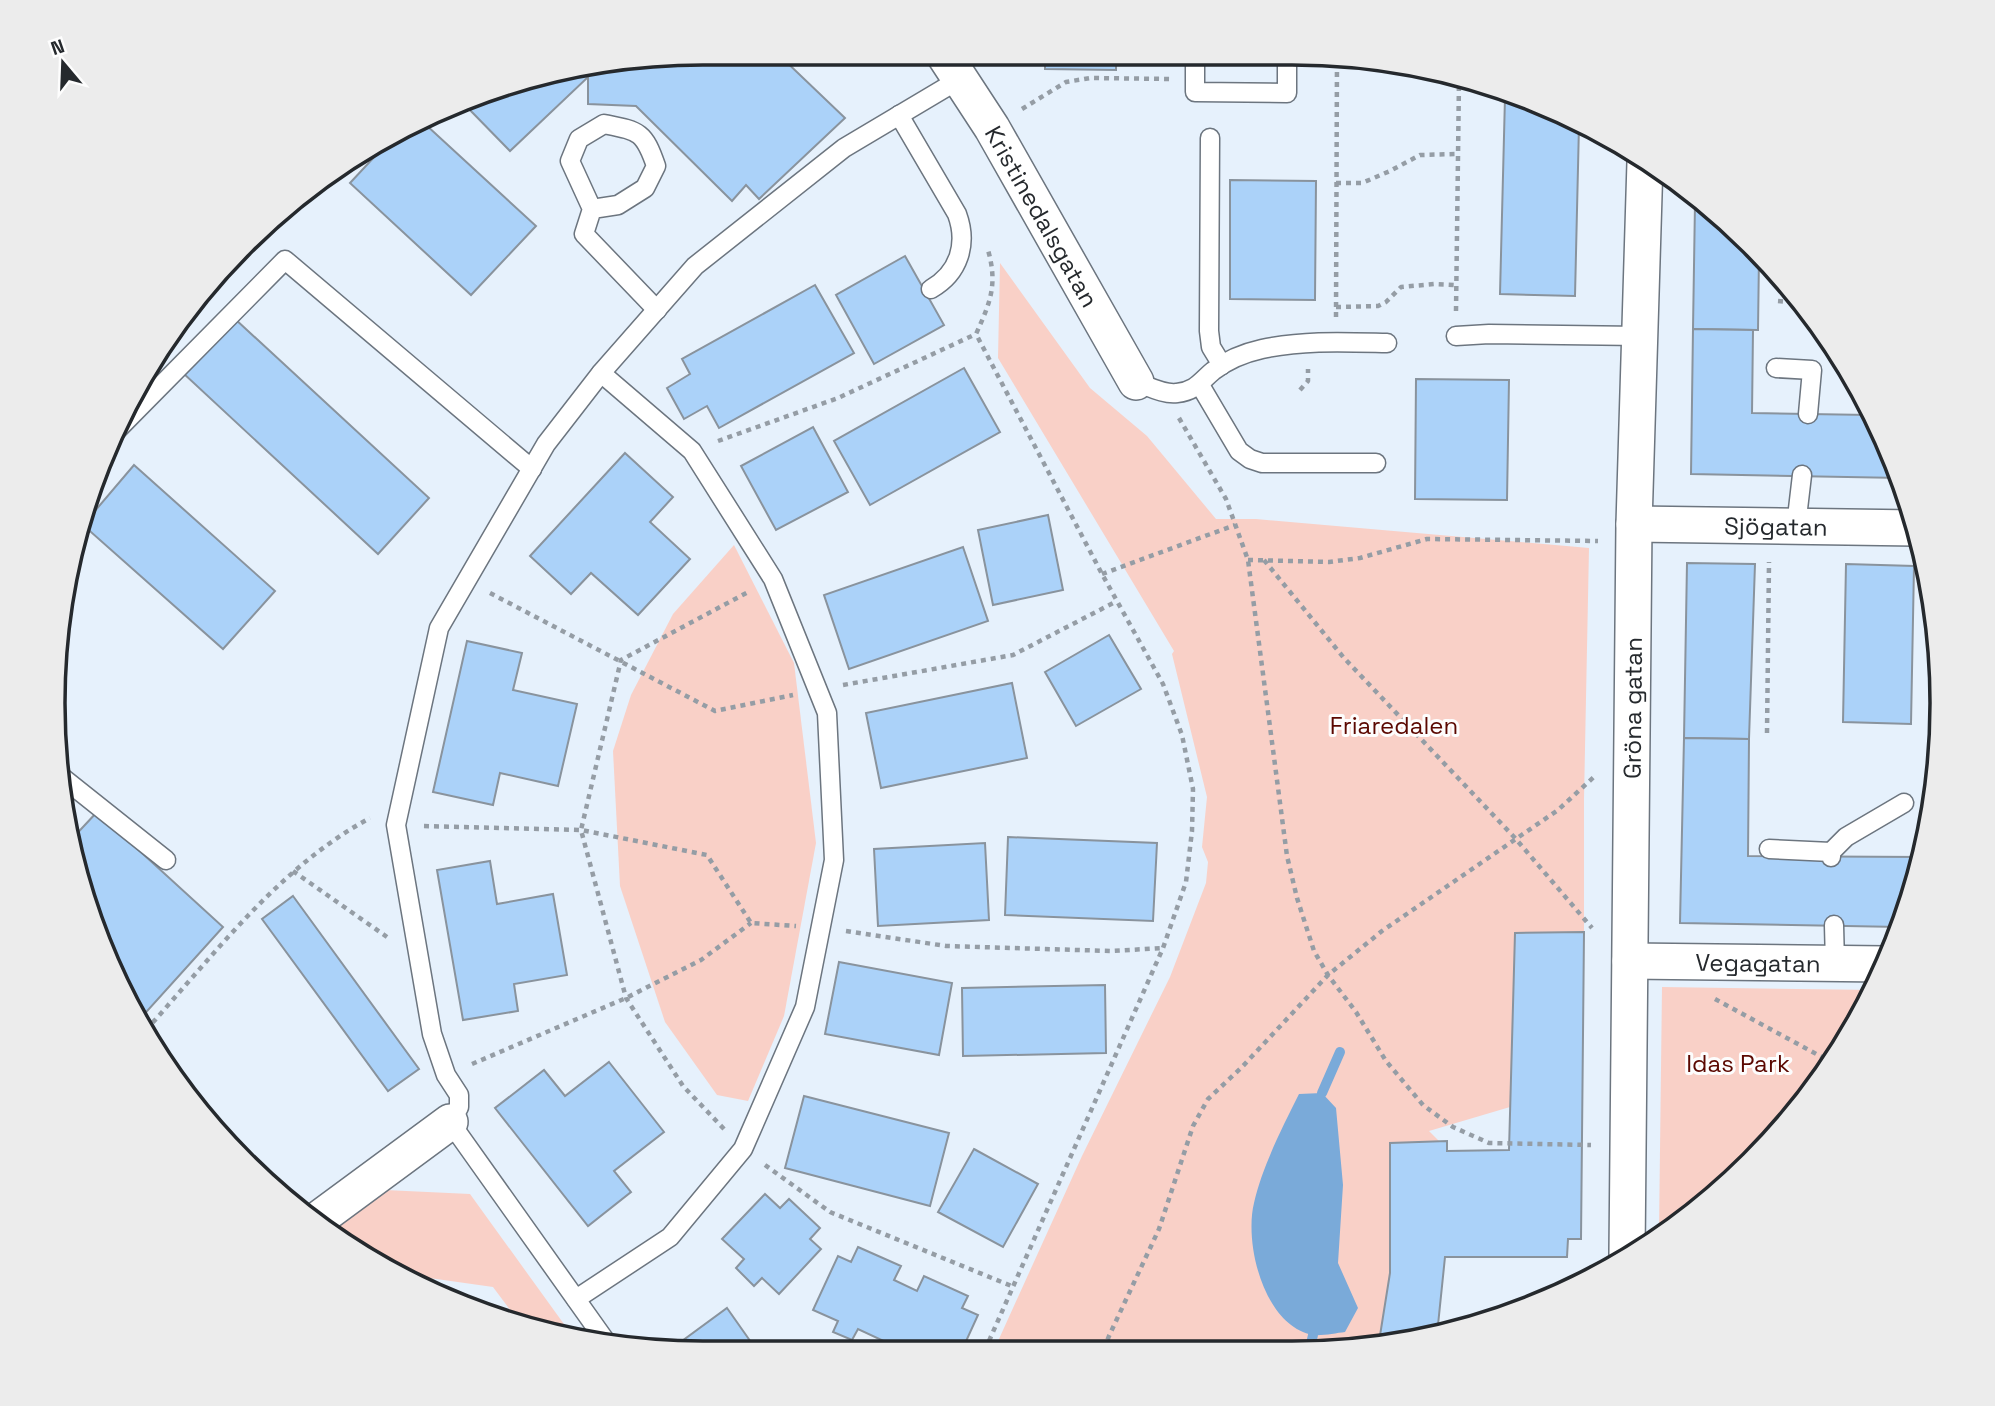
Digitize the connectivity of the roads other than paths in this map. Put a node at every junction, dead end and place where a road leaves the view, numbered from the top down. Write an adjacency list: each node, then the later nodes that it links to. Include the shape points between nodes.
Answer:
1 (1195, 65): 2 (lane, via 1195,92 1287,93)
2 (1287, 65)
3 (951, 66): 4 (lane); 16 (street, Kristinedalsgatan, via 992,128)
4 (899, 116): 8 (lane, via 960,223 962,242 955,265 945,281); 9 (lane, via 844,148 695,266)
5 (1210, 138): 13 (lane, via 1209,331 1211,347)
6 (1645, 171): 11 (street, Gröna gatan)
7 (592, 209): 7 (lane, via 570,161 579,139 604,124 635,130 648,144 656,166 645,188 618,205); 9 (lane, via 584,234)
8 (930, 289)
9 (657, 310): 15 (lane)
10 (1456, 336): 11 (lane)
11 (1640, 337): 23 (street, Gröna gatan)
12 (1387, 343): 13 (lane, via 1299,342 1259,349)
13 (1222, 365): 17 (lane)
14 (1776, 368): 19 (lane, via 1812,370)
15 (601, 373): 21 (lane, via 546,444); 37 (lane, via 692,451 773,579 827,713 834,860 805,1007 743,1149 670,1237)
16 (1136, 382): 17 (lane, via 1177,393)
17 (1200, 385): 20 (lane, via 1239,451 1250,459 1262,463)
18 (137, 410): 21 (lane, via 285,260)
19 (1808, 414)
20 (1376, 463)
21 (532, 470): 34 (lane, via 439,628 396,825 432,1034 446,1075 459,1095 459,1107)
22 (1802, 475): 24 (lane)
23 (1634, 524): 24 (street, Sjögatan); 31 (street, Gröna gatan)
24 (1783, 526): 25 (street, Sjögatan)
25 (1906, 528)
26 (70, 783): 29 (lane)
27 (1904, 803): 28 (lane, via 1846,837 1831,854)
28 (1769, 849)
29 (166, 860)
30 (1833, 925): 32 (lane)
31 (1630, 961): 32 (street, Vegagatan); 36 (street, Gröna gatan)
32 (1835, 964): 33 (street, Vegagatan)
33 (1874, 964)
34 (450, 1122): 35 (street); 37 (lane)
35 (323, 1216)
36 (1628, 1246)
37 (576, 1299): 38 (lane)
38 (600, 1333)

